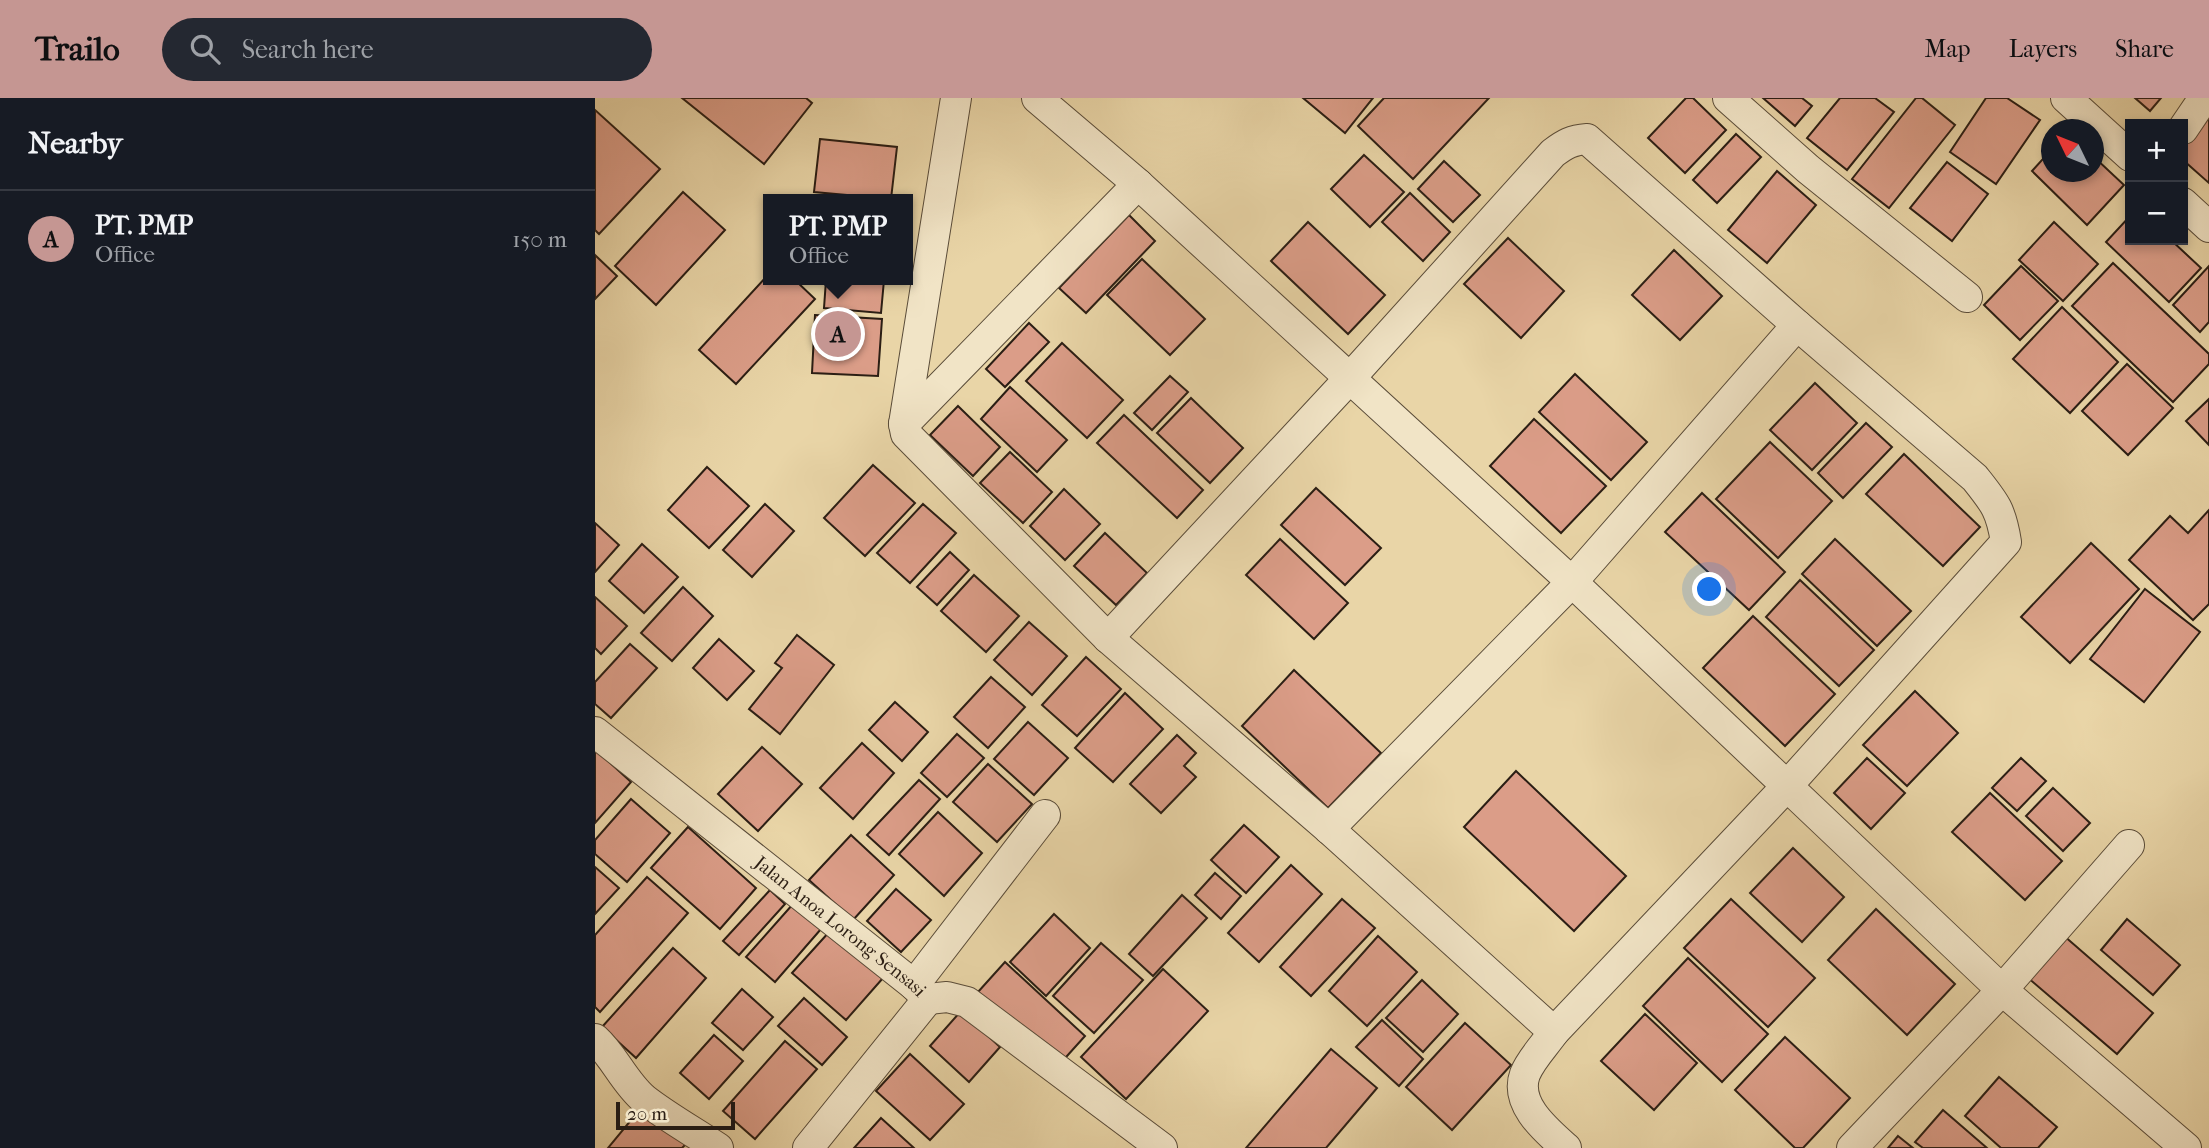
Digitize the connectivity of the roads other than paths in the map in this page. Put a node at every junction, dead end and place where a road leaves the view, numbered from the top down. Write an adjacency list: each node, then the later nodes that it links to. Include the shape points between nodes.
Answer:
1 (956, 98): 14 (street)
2 (1037, 98): 8 (street)
3 (1728, 98): 11 (street)
4 (2066, 98): 7 (street)
5 (2204, 98): 6 (street)
6 (2188, 122)
7 (2125, 151)
8 (1138, 184): 13 (street); 14 (street)
9 (2188, 208): 10 (street)
10 (2209, 227)
11 (1967, 297)
12 (1797, 325): 13 (street, via 1587,139 1575,140 1553,153); 15 (street); 18 (street, via 1975,478 2003,517 2006,542)
13 (1350, 379): 15 (street); 16 (street)
14 (904, 424): 16 (street, via 913,444)
15 (1572, 582): 18 (street); 20 (street)
16 (1108, 638): 20 (street)
17 (595, 732): 23 (street, Jalan Anoa Lorong Sensasi)
18 (1787, 786): 22 (street); 24 (street)
19 (1045, 815): 23 (street)
20 (1329, 829): 24 (street)
21 (2129, 845): 22 (street)
22 (2002, 990): 30 (street); 31 (street)
23 (921, 992): 27 (street); 28 (street, Jalan Anoa Lorong Sensasi, via 967,1002)
24 (1554, 1032): 29 (street, via 1526,1072 1524,1100)
25 (595, 1039): 26 (street, via 643,1098)
26 (719, 1148)
27 (808, 1148)
28 (1162, 1148)
29 (1566, 1148)
30 (1852, 1148)
31 (2186, 1148)

